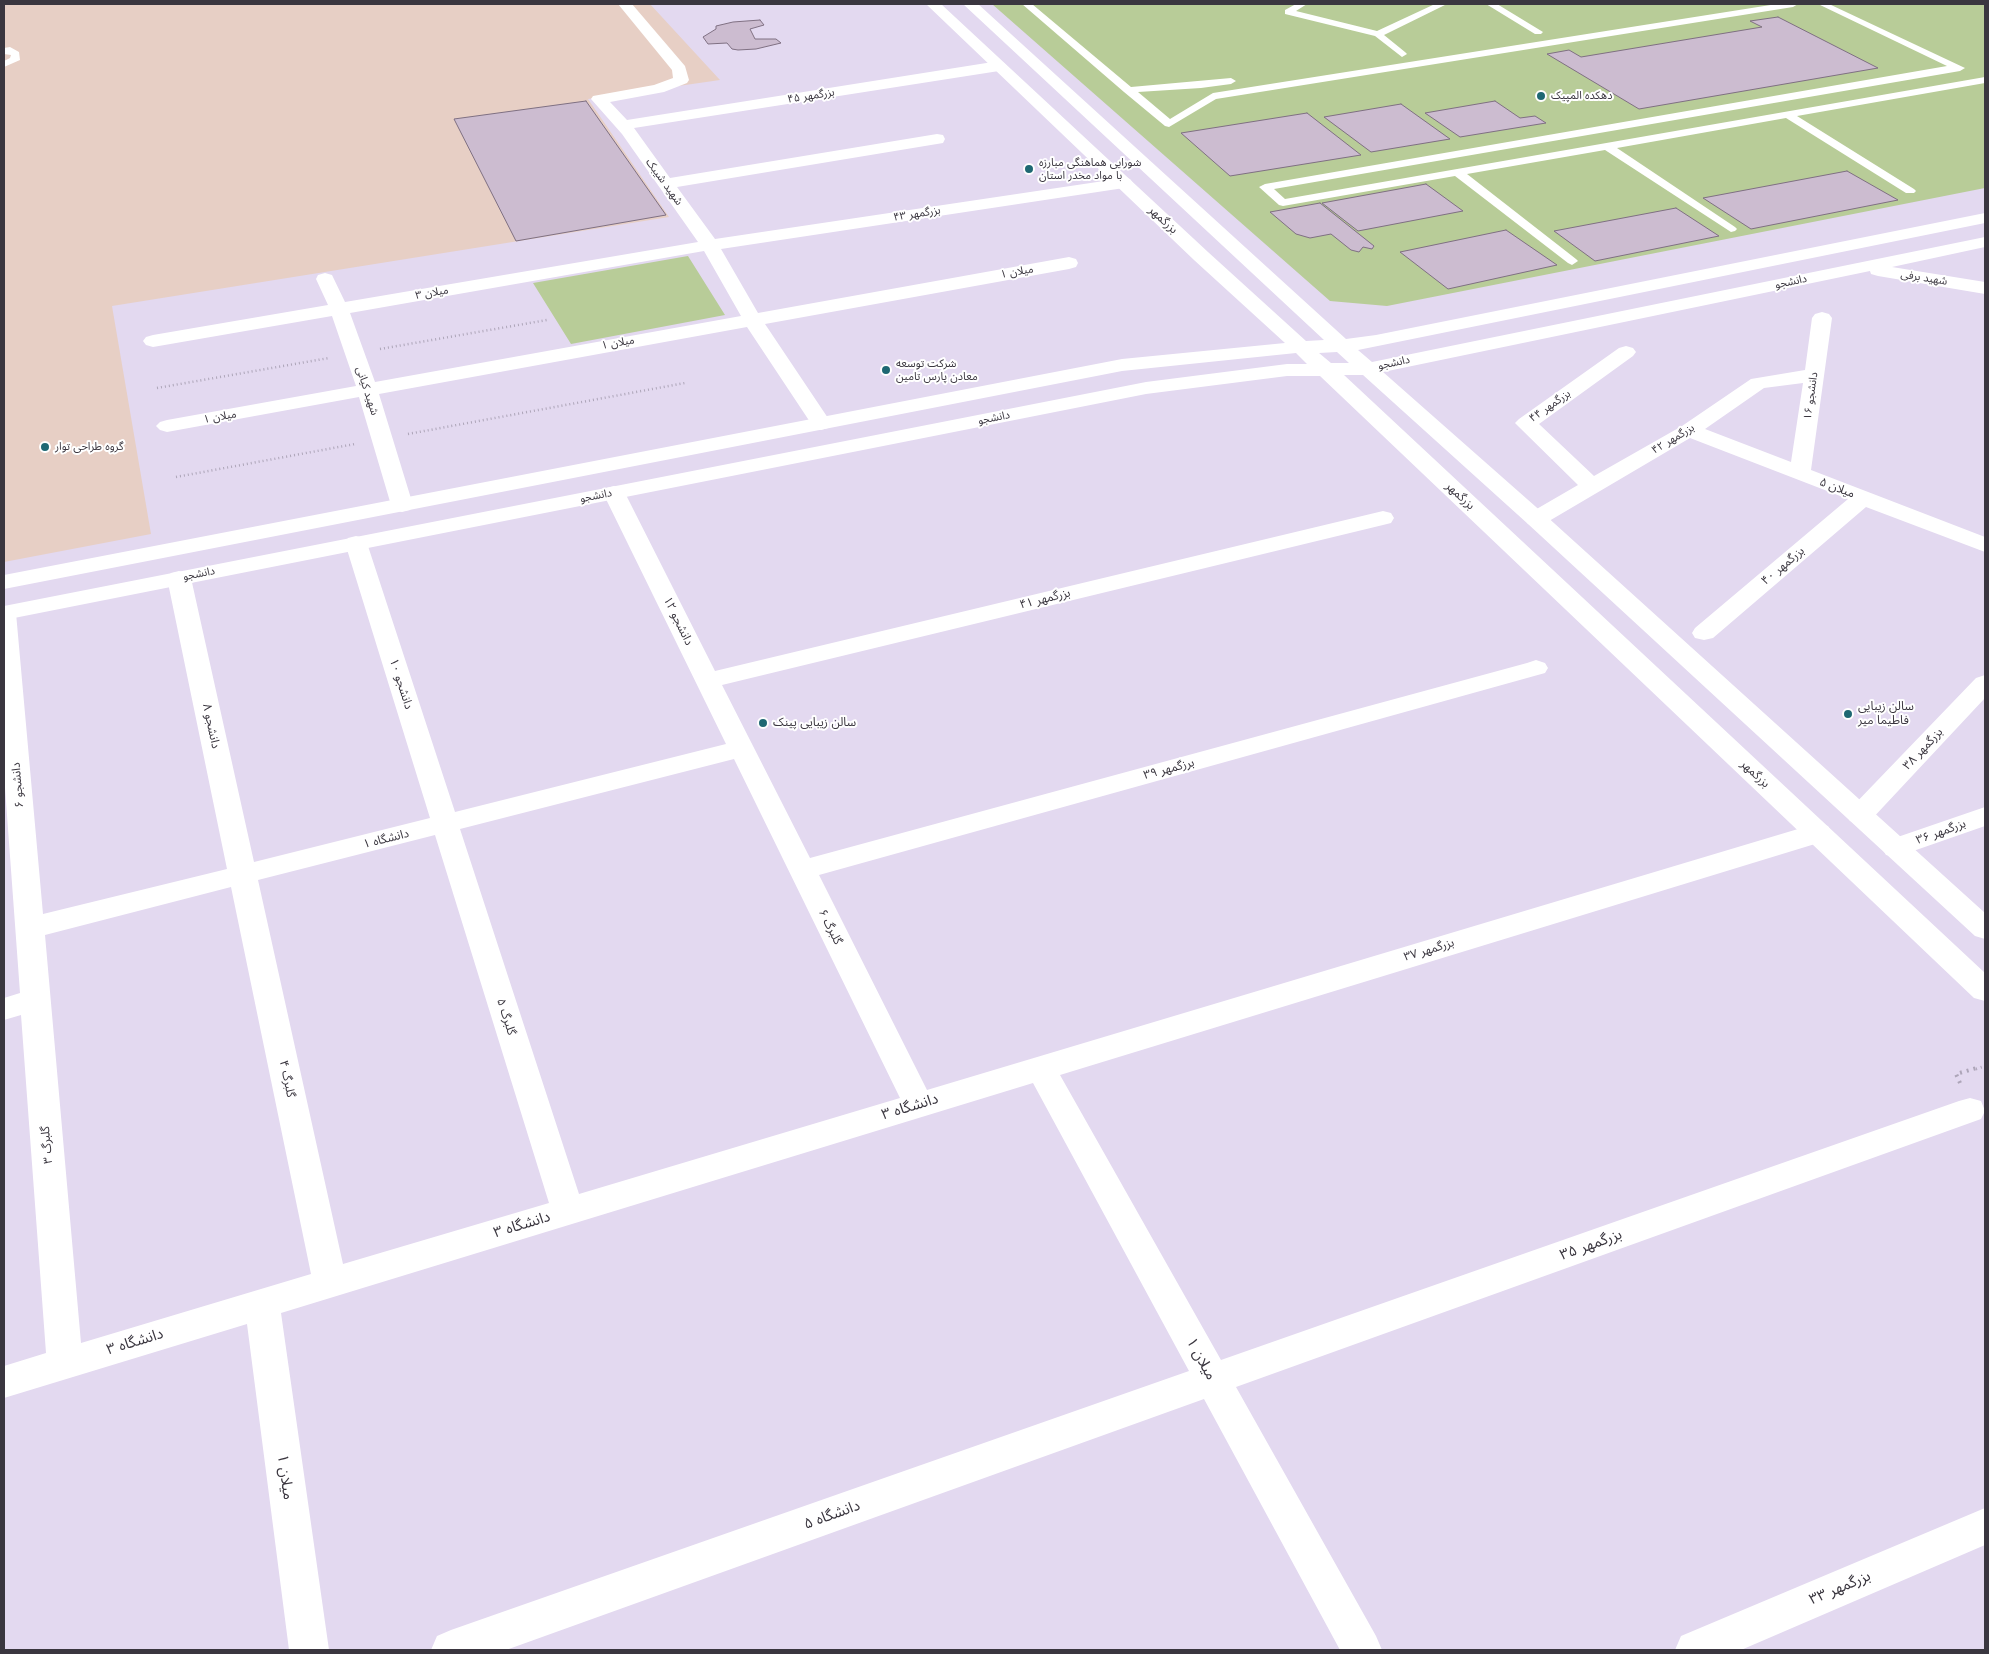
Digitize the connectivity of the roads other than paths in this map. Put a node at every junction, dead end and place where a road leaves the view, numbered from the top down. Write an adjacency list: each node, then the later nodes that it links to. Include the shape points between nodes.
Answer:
1 (625, 4): 22 (street, شهید شیبک, via 680,69 681,80 658,89 598,99)
2 (933, 4): 15 (street, بزرگمهر)
3 (970, 4): 13 (street)
4 (1027, 4): 20 (lane)
5 (1302, 4): 10 (lane, via 1288,12)
6 (1442, 4): 10 (lane)
7 (1491, 4): 11 (lane, via 1543,31)
8 (1793, 4): 20 (lane, via 1213,96 1169,124)
9 (1822, 4): 17 (lane)
10 (1378, 34): 14 (lane)
11 (1518, 35)
12 (4, 51): 16 (lane, via 16,54 14,60)
13 (1024, 53): 15 (street, بزرگمهر ۴۵); 42 (street)
14 (1402, 54)
15 (994, 62): 22 (street, بزرگمهر ۴۵); 26 (street, بزرگمهر)
16 (4, 64)
17 (1958, 67): 19 (lane); 25 (lane, via 1265,187 1283,203)
18 (1239, 80): 20 (lane, via 1201,86)
19 (1985, 80): 21 (lane)
20 (1128, 90)
21 (1787, 114): 24 (lane); 28 (lane)
22 (623, 126): 27 (street, شهید شیبک)
23 (936, 139): 27 (street)
24 (1608, 146): 25 (lane); 30 (lane)
25 (1457, 172): 33 (lane)
26 (1124, 183): 32 (street, بزرگمهر ۴۳); 43 (street, بزرگمهر)
27 (665, 184): 32 (street, شهید شیبک)
28 (1910, 191)
29 (1985, 218): 42 (street, دانشجو)
30 (1731, 229)
31 (1985, 242): 35 (street, دانشجو)
32 (710, 245): 38 (street, میلان ۳); 40 (street, شهید شیبک)
33 (1572, 261)
34 (1069, 263): 40 (street, میلان ۱)
35 (1862, 268): 37 (street, شهید برفی); 46 (street, دانشجو)
36 (325, 279): 38 (street, شهید کیانی)
37 (1985, 288)
38 (340, 309): 41 (street, میلان ۳); 48 (street, شهید کیانی)
39 (1822, 318): 47 (street, دانشجو ۱۶)
40 (752, 319): 48 (street, میلان ۱); 49 (street, شهید شیبک)
41 (153, 341)
42 (1342, 346): 43 (street, دانشجو); 46 (street)
43 (1302, 347): 45 (street, بزرگمهر); 49 (street, دانشجو, via 1122,365)
44 (1626, 352): 53 (street, بزرگمهر ۴۴, via 1526,423)
45 (1326, 369): 46 (street, دانشجو); 54 (street, دانشجو, via 1287,370 1146,388); 72 (street, بزرگمهر)
46 (1368, 369): 58 (street)
47 (1814, 375): 51 (street, بزرگمهر ۴۲, via 1758,384); 52 (street, دانشجو ۱۶)
48 (367, 389): 50 (street, میلان ۱); 56 (street, شهید کیانی)
49 (821, 424): 56 (street, دانشجو)
50 (167, 426)
51 (1688, 430): 52 (street, میلان ۵); 53 (street, بزرگمهر ۴۲)
52 (1800, 474): 55 (street, میلان ۵)
53 (1592, 486): 58 (street, بزرگمهر ۴۲)
54 (614, 493): 59 (street, دانشجو); 66 (street, دانشجو ۱۲)
55 (1863, 498): 60 (street, میلان ۵); 64 (street, بزرگمهر ۴۰)
56 (402, 505): 62 (street, دانشجو)
57 (1383, 518): 66 (street, بزرگمهر ۴۱)
58 (1536, 519): 69 (street)
59 (356, 543): 61 (street, دانشجو); 71 (street, دانشجو ۱۰)
60 (1985, 545)
61 (179, 578): 63 (street, دانشجو); 76 (street, دانشجو ۸)
62 (4, 582)
63 (4, 613): 74 (street, دانشجو ۶)
64 (1704, 633)
65 (1536, 668): 75 (street, برزگمهر ۳۹)
66 (707, 681): 68 (street, دانشجو ۱۲)
67 (1985, 683): 69 (street, بزرگمهر ۳۸)
68 (741, 749): 71 (street, دانشگاه ۱); 75 (street, گلبرگ ۶)
69 (1860, 815): 73 (street)
70 (1985, 816): 73 (street, بزرگمهر ۳۶)
71 (445, 824): 76 (street, دانشگاه ۱); 85 (street, گلبرگ ۵)
72 (1818, 833): 79 (street, بزرگمهر); 82 (street, بزرگمهر ۳۷)
73 (1896, 848): 78 (street)
74 (14, 866): 77 (street, دانشجو ۶)
75 (802, 870): 83 (street, گلبرگ ۶)
76 (243, 874): 77 (street, دانشگاه ۱); 86 (street, گلبرگ ۴)
77 (30, 928): 80 (street, گلبرگ ۳)
78 (1985, 929)
79 (1985, 990)
80 (35, 1000): 81 (street); 88 (street, گلبرگ ۳)
81 (4, 1009)
82 (1041, 1068): 83 (street, دانشگاه ۳); 89 (street, میلان ۱)
83 (919, 1105): 85 (street, دانشگاه ۳)
84 (1970, 1110): 89 (street, بزرگمهر ۳۵)
85 (568, 1211): 86 (street, دانشگاه ۳)
86 (330, 1283): 87 (street, دانشگاه ۳)
87 (262, 1304): 88 (street, دانشگاه ۳); 92 (street, میلان ۱)
88 (65, 1363): 90 (street, دانشگاه ۳)
89 (1213, 1380): 93 (street, دانشگاه ۵); 94 (street, میلان ۱)
90 (4, 1382)
91 (1985, 1526): 95 (street, بزرگمهر ۳۳)
92 (309, 1650)
93 (451, 1650)
94 (1362, 1650)
95 (1695, 1650)

